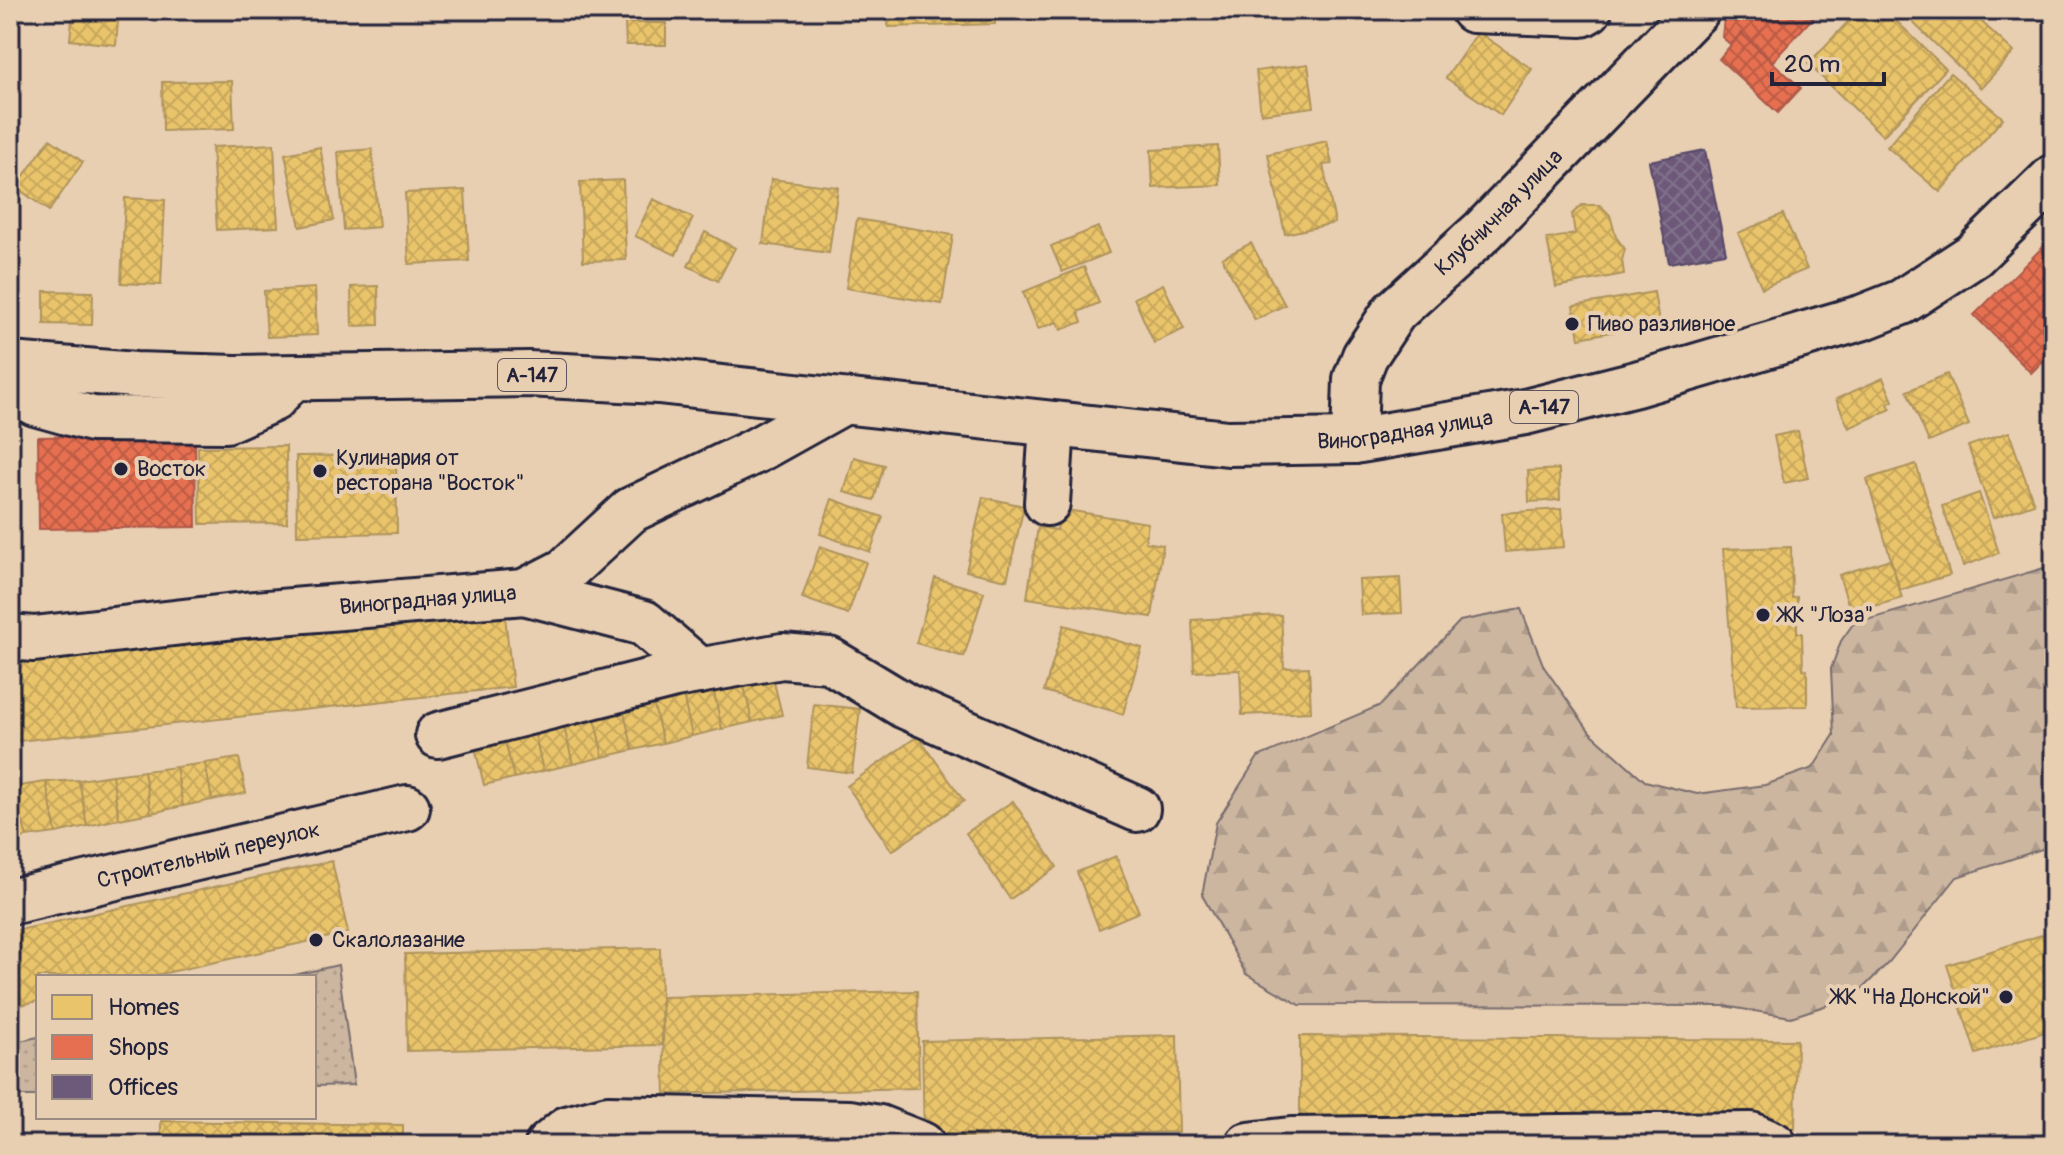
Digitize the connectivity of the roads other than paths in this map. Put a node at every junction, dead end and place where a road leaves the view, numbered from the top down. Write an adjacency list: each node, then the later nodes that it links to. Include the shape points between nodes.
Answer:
1 (1473, 10): 2 (street)
2 (1589, 10)
3 (1697, 10): 8 (street, Клубничная улица, via 1484,230 1394,312 1356,379)
4 (2054, 177): 8 (street, Виноградная улица / А-147, via 1974,255 1902,302 1864,317 1525,412)
5 (10, 365): 6 (street, Виноградная улица / А-147, via 291,379 528,374 658,381)
6 (841, 403): 7 (street, Виноградная улица / А-147); 10 (street, Виноградная улица, via 631,510 565,571)
7 (1052, 425): 8 (street, Виноградная улица / А-147, via 1228,443); 9 (street)
8 (1354, 441)
9 (1047, 503)
10 (524, 592): 11 (street, Виноградная улица, via 34,639); 12 (street, via 644,623)
11 (10, 637)
12 (700, 671): 13 (street); 15 (street, via 782,656 829,660 905,706)
13 (438, 735)
14 (407, 808): 16 (street, Строительный переулок)
15 (1137, 809)
16 (10, 902)
17 (548, 1145): 18 (street, via 567,1129 608,1118 849,1123)
18 (922, 1145)
19 (1248, 1145): 20 (street, via 1291,1140 1751,1135)
20 (1774, 1145)

